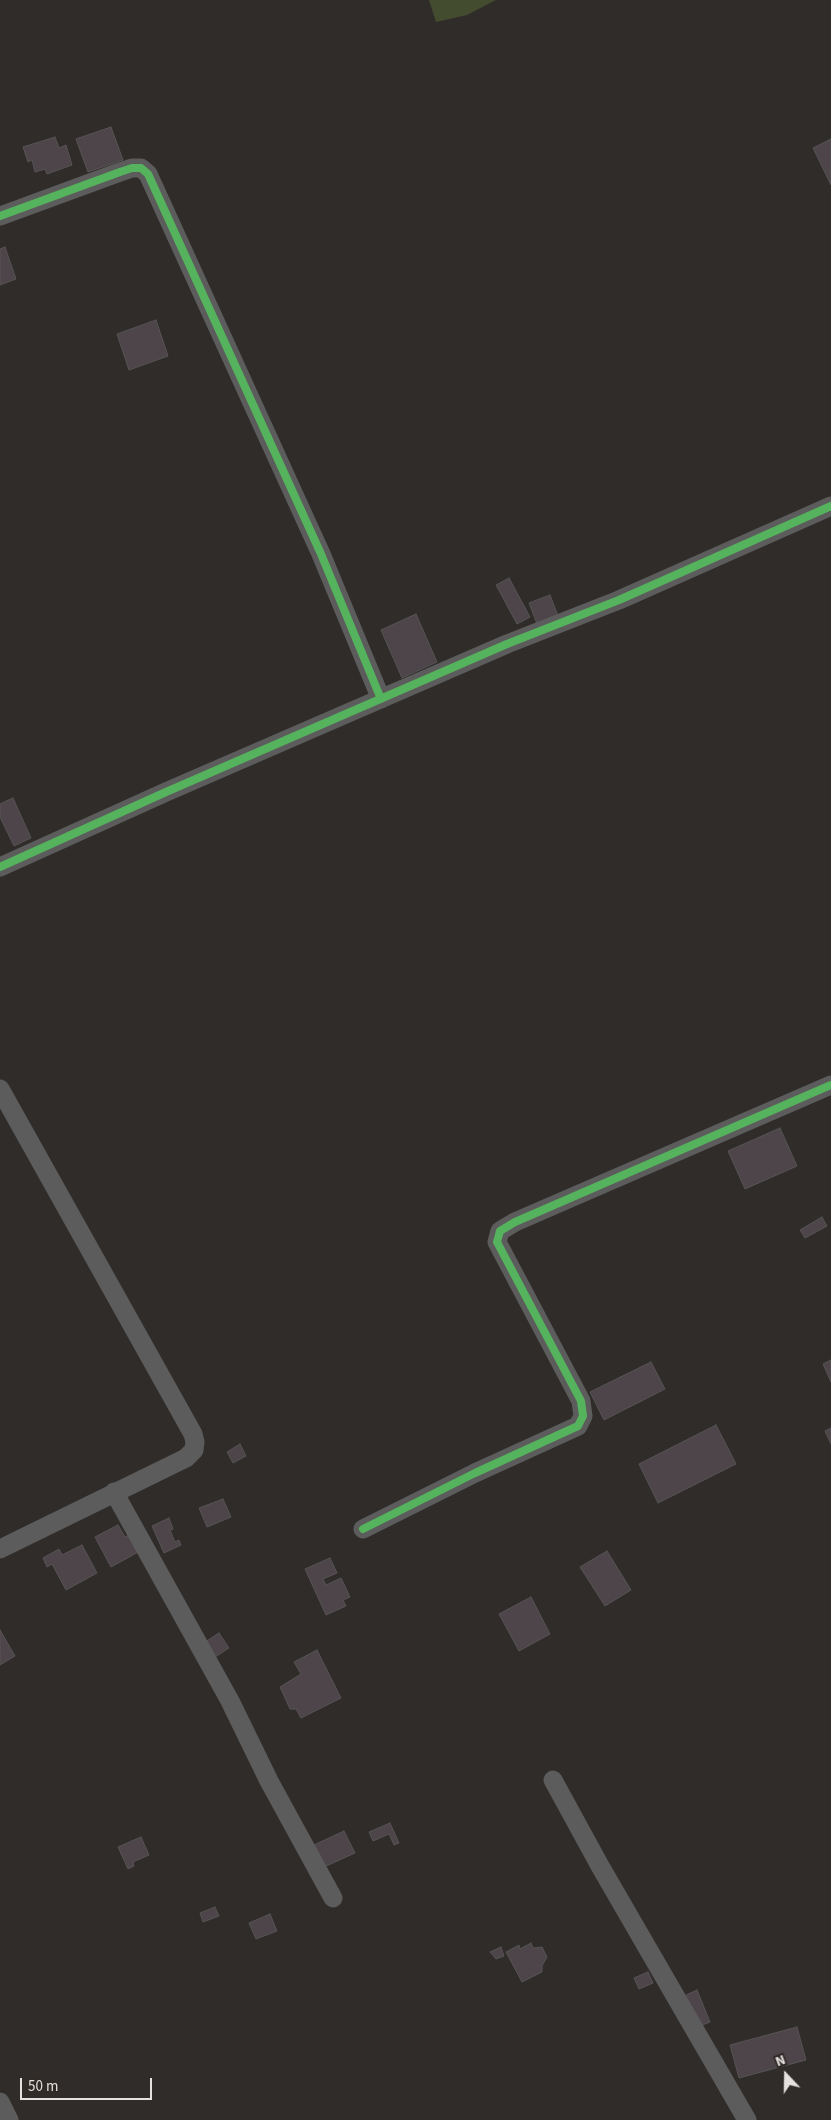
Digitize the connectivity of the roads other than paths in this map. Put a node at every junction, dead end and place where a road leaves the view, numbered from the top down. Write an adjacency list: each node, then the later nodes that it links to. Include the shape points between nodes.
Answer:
1 (0, 216): 3 (street, via 126,170 141,168 148,174 321,554)
2 (831, 506): 3 (street, via 619,600)
3 (381, 699): 4 (street)
4 (0, 866)
5 (831, 1085): 8 (street, via 500,1231 497,1242 581,1400 583,1416 578,1426)
6 (0, 1089): 7 (street, via 193,1434 194,1450 186,1458)
7 (114, 1492): 9 (street); 11 (street, via 230,1701)
8 (363, 1529)
9 (0, 1549)
10 (553, 1780): 14 (street)
11 (332, 1898)
12 (0, 2102): 13 (street)
13 (9, 2120)
14 (747, 2120)

